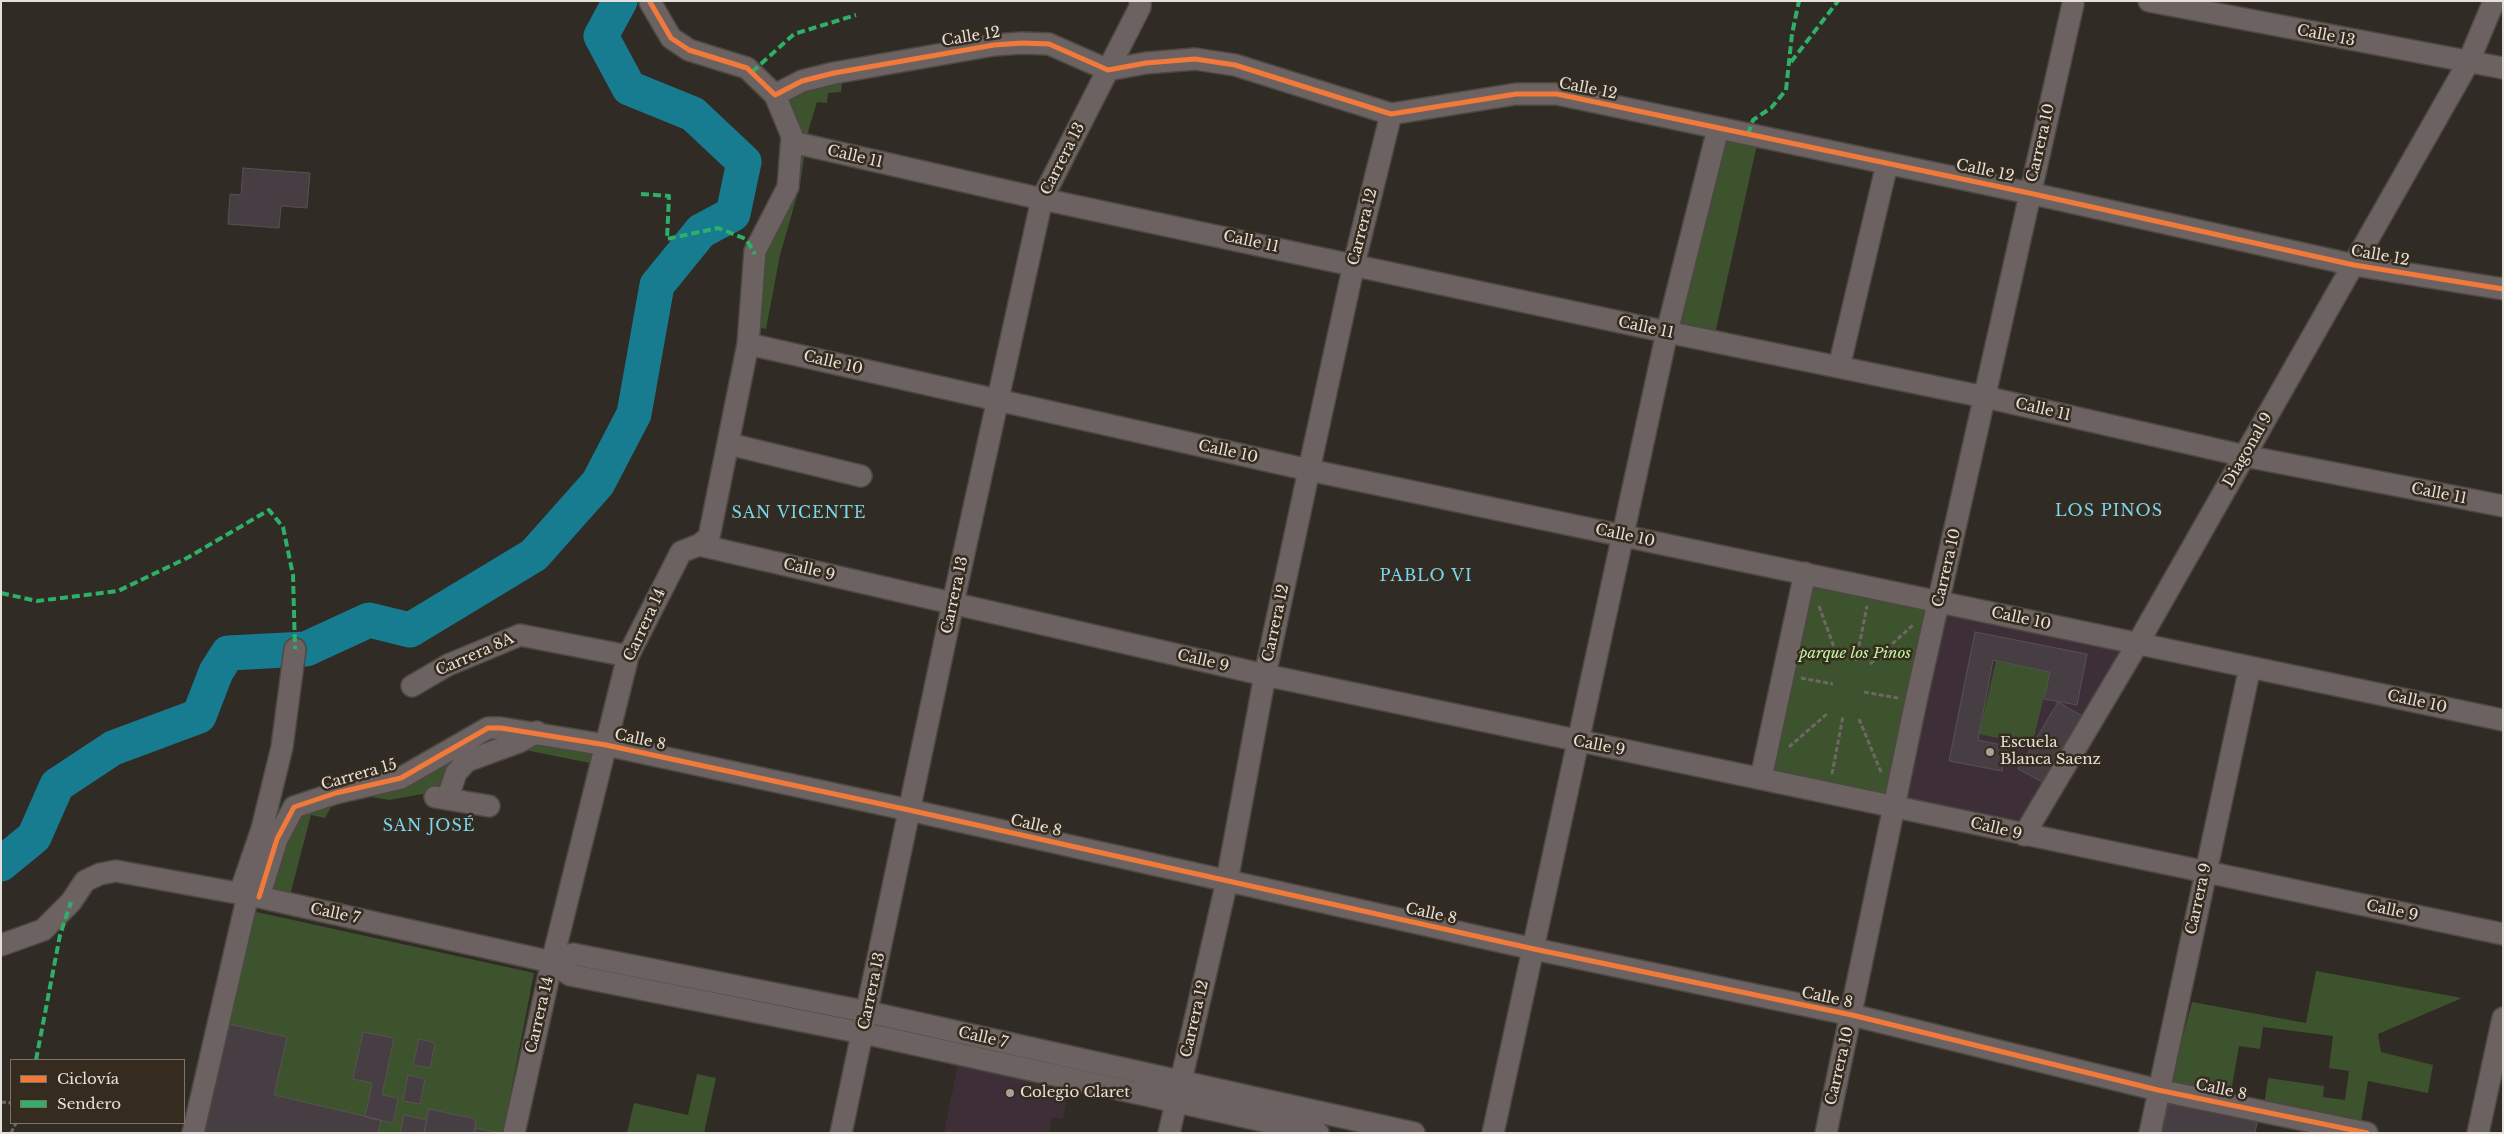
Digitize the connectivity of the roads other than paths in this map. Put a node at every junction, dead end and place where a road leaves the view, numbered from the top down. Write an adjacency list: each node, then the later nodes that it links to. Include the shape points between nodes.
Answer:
1 (1140, 1): 8 (street, Carrera 13, via 1140,7)
2 (2149, 1): 6 (street, Calle 13)
3 (650, 2): 9 (street, via 671,38 689,50 747,68)
4 (2070, 2): 14 (street, Carrera 10)
5 (2496, 9): 6 (street, Diagonal 9)
6 (2468, 63): 7 (street, Calle 13); 17 (street, Diagonal 9)
7 (2503, 68)
8 (1108, 70): 9 (street, Calle 12, via 1049,44 1003,44 834,73 802,81); 10 (street, Calle 12, via 1195,59 1227,64); 15 (street, Carrera 13)
9 (775, 95): 12 (street)
10 (1391, 114): 11 (street, Calle 12, via 1516,94 1557,94); 16 (street, Carrera 12)
11 (1718, 128): 13 (street, Calle 12); 19 (street)
12 (792, 139): 15 (street, Calle 11); 20 (street, Carrera 14, via 788,187 756,251)
13 (1887, 164): 14 (street, Calle 12); 21 (street)
14 (2029, 194): 17 (street, Calle 12); 22 (street, Carrera 10)
15 (1042, 199): 16 (street, Calle 11); 23 (street, Carrera 13)
16 (1354, 264): 19 (street, Calle 11); 26 (street, Carrera 12)
17 (2354, 265): 18 (street, Calle 12); 25 (street, Diagonal 9)
18 (2503, 290)
19 (1667, 332): 21 (street, Calle 11); 29 (street)
20 (748, 344): 23 (street, Calle 10); 24 (street, Carrera 14)
21 (1839, 367): 22 (street, Calle 11)
22 (1985, 397): 25 (street, Calle 11); 32 (street, Carrera 10)
23 (998, 402): 26 (street, Calle 10); 33 (street, Carrera 13)
24 (729, 444): 27 (street); 30 (street, Carrera 14, via 709,537)
25 (2245, 456): 28 (street, Calle 11); 34 (street, Diagonal 9)
26 (1309, 470): 29 (street, Calle 10); 38 (street, Carrera 12)
27 (861, 476)
28 (2503, 506)
29 (1623, 536): 31 (street, Calle 10); 43 (street)
30 (698, 545): 33 (street, Calle 9); 36 (street, Carrera 14, via 681,552)
31 (1805, 573): 32 (street, Calle 10); 45 (street)
32 (1939, 602): 34 (street, Calle 10); 47 (street, Carrera 10)
33 (953, 603): 38 (street, Calle 9); 48 (street, Carrera 13)
34 (2138, 643): 37 (street, Calle 10); 49 (street, Diagonal 9)
35 (295, 649): 52 (street, via 282,747)
36 (628, 656): 39 (street, Carrera 8A, via 520,634 448,665); 44 (street, Carrera 14)
37 (2250, 666): 40 (street, Calle 10); 50 (street, Carrera 9)
38 (1265, 675): 43 (street, Calle 9); 51 (street, Carrera 12)
39 (412, 686)
40 (2503, 720)
41 (488, 728): 42 (street, Calle 8); 52 (street, Carrera 15, via 401,778 294,806)
42 (537, 732): 44 (street, Calle 8); 46 (street, via 467,762 441,797)
43 (1579, 742): 45 (street, Calle 9); 55 (street)
44 (606, 745): 48 (street, Calle 8); 56 (street, Carrera 14)
45 (1762, 774): 47 (street, Calle 9)
46 (489, 806)
47 (1894, 806): 49 (street, Calle 9); 58 (street, Carrera 10)
48 (909, 810): 51 (street, Calle 8); 57 (street, Carrera 13)
49 (2024, 835): 50 (street, Calle 9)
50 (2204, 872): 53 (street, Calle 9); 61 (street, Carrera 9)
51 (1227, 882): 55 (street, Calle 8); 62 (street, Carrera 12)
52 (249, 895): 54 (street, Calle 7, via 116,871 100,874 85,880 72,902 43,930); 56 (street, Calle 7); 63 (street, Carrera 15)
53 (2503, 934)
54 (1, 945)
55 (1534, 949): 58 (street, Calle 8); 69 (street)
56 (552, 962): 57 (street, Calle 7, via 573,954); 60 (street, Calle 7, via 570,975); 64 (street, Carrera 14)
57 (868, 1012): 60 (street, Carrera 13); 62 (street, Calle 7)
58 (1852, 1015): 61 (street, Calle 8); 70 (street, Carrera 10)
59 (2503, 1018): 73 (street)
60 (863, 1033): 62 (street, Calle 7); 65 (street, Carrera 13)
61 (2158, 1090): 71 (street, Carrera 9); 72 (street, Calle 8)
62 (1178, 1092): 66 (street, Carrera 12); 67 (street, Calle 7); 68 (street, Calle 7)
63 (193, 1133)
64 (514, 1133)
65 (842, 1133)
66 (1169, 1133)
67 (1318, 1133)
68 (1414, 1133)
69 (1493, 1133)
70 (1826, 1133)
71 (2150, 1133)
72 (2367, 1133)
73 (2478, 1133)

